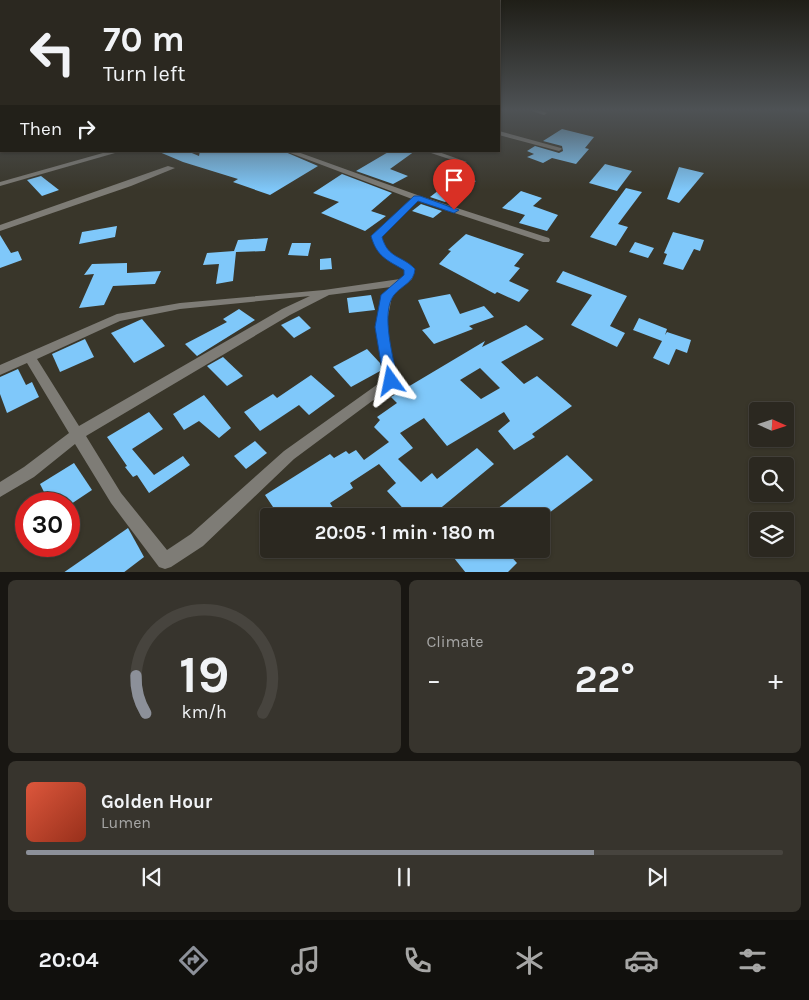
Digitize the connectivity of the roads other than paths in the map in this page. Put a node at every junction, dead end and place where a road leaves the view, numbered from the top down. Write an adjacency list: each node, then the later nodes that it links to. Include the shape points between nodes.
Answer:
1 (513, 137): 2 (street)
2 (559, 149)
3 (115, 152): 8 (street)
4 (291, 152): 9 (street)
5 (431, 152): 6 (street)
6 (463, 162)
7 (171, 168): 10 (street)
8 (0, 184)
9 (417, 198): 11 (street); 12 (street, via 376,236 388,257 410,269 409,276)
10 (0, 228)
11 (546, 240)
12 (402, 282): 13 (street); 16 (street, via 387,295 381,327 391,381 289,456 197,540 165,561 116,498)
13 (327, 292): 14 (street, via 180,306 117,318); 16 (street, via 286,312)
14 (29, 356): 15 (street); 16 (street)
15 (0, 370)
16 (78, 434): 17 (street)
17 (0, 490)

